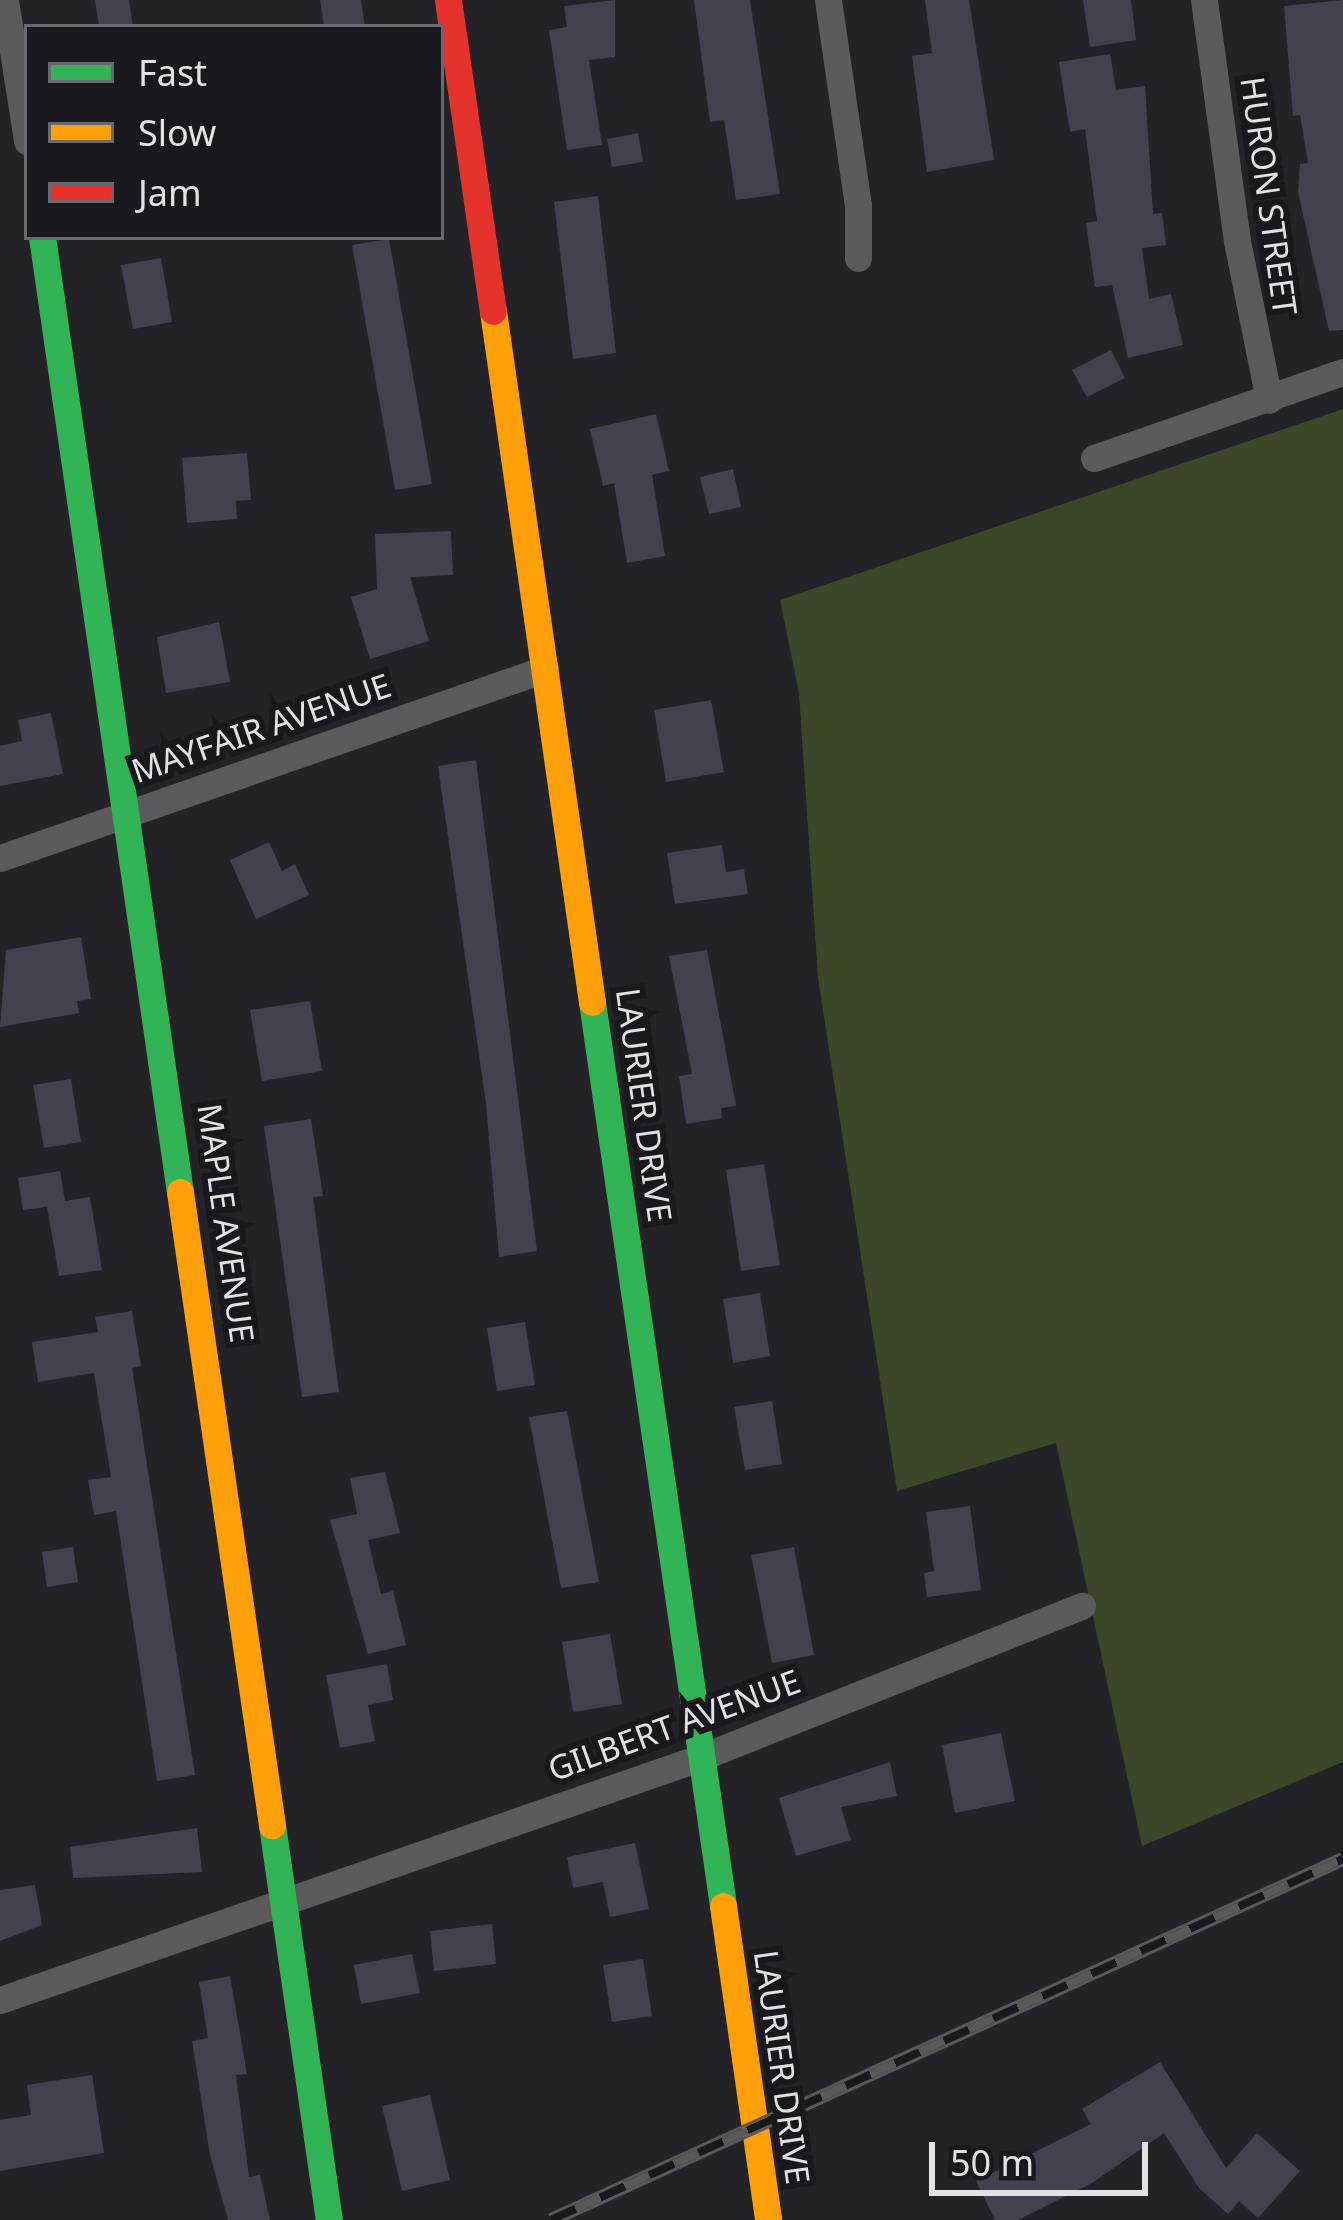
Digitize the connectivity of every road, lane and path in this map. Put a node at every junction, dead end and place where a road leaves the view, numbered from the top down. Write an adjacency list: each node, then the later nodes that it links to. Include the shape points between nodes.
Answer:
1 (5, 0): 5 (street)
2 (448, 0): 11 (street, LAURIER DRIVE)
3 (828, 0): 7 (street, via 858,205)
4 (1204, 0): 9 (street, HURON STREET, via 1237,241)
5 (24, 122)
6 (42, 240): 12 (street, MAPLE AVENUE)
7 (857, 258)
8 (1343, 372): 9 (street)
9 (1269, 400): 10 (street)
10 (1094, 458)
11 (545, 669): 12 (street, MAYFAIR AVENUE); 15 (street, LAURIER DRIVE)
12 (130, 811): 13 (street, MAYFAIR AVENUE); 16 (street, MAPLE AVENUE)
13 (0, 858)
14 (1082, 1606): 15 (street, GILBERT AVENUE)
15 (702, 1757): 16 (street, GILBERT AVENUE); 19 (street, LAURIER DRIVE)
16 (286, 1899): 17 (street, GILBERT AVENUE); 18 (street, MAPLE AVENUE)
17 (0, 2000)
18 (329, 2220)
19 (768, 2220)

